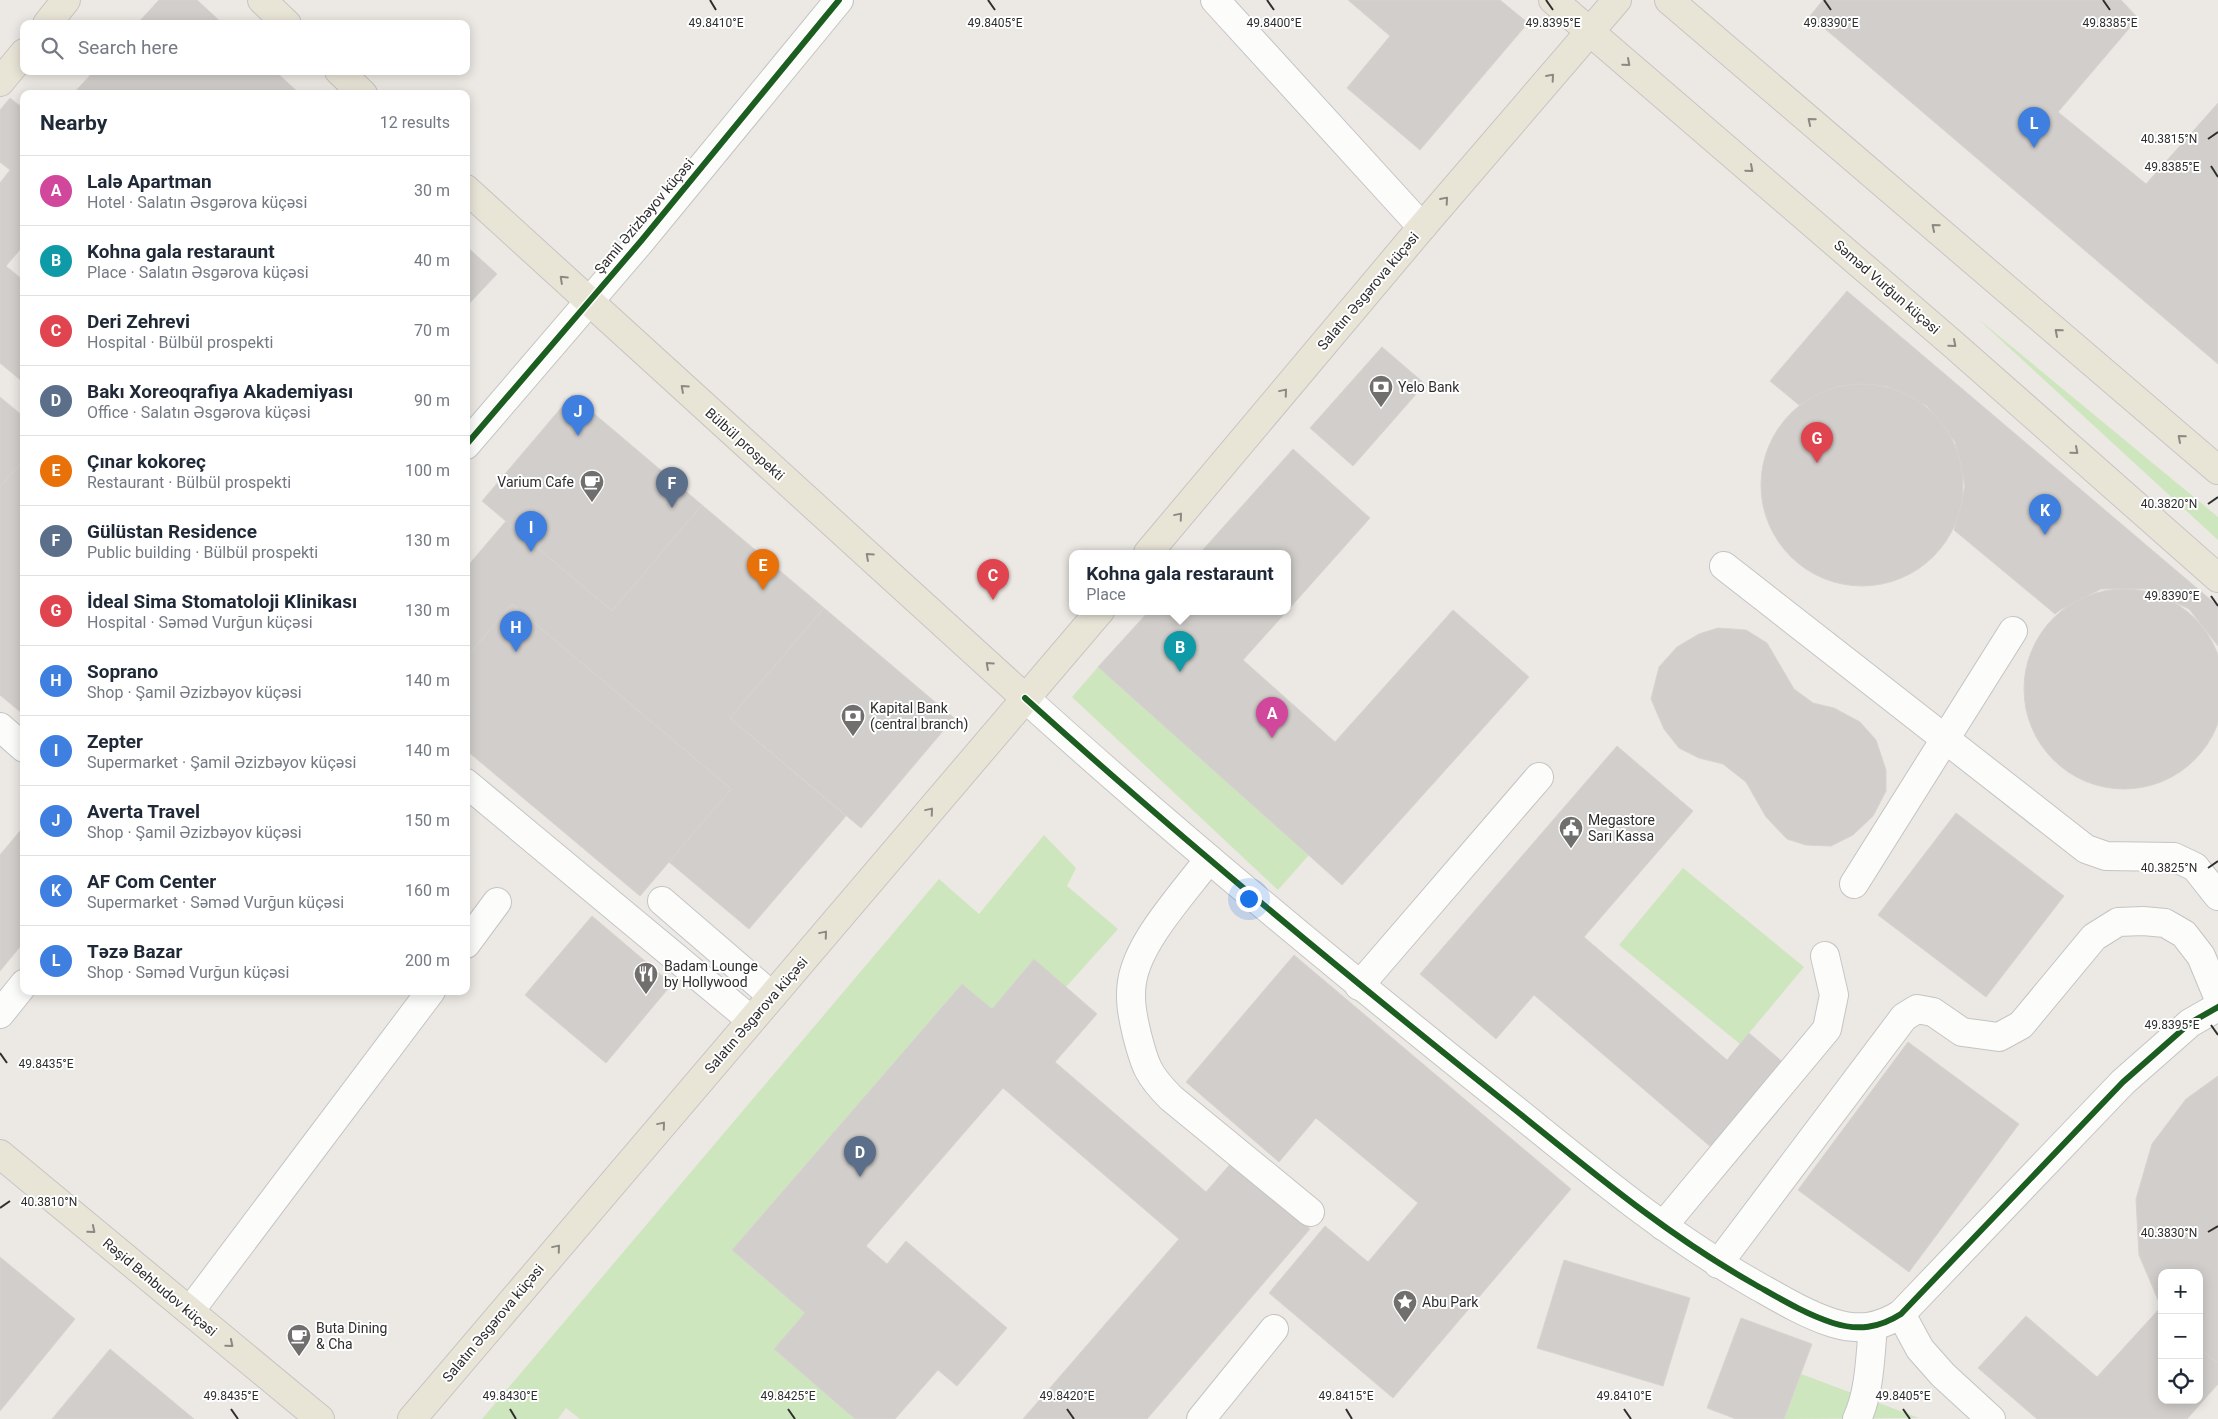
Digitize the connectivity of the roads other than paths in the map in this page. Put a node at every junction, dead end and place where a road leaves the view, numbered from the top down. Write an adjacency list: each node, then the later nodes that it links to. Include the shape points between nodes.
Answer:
1 (66, 0): 8 (main road)
2 (262, 0): 9 (main road)
3 (839, 0): 17 (street, Şamil Əzizbəyov küçəsi)
4 (1215, 0): 16 (street)
5 (1553, 0): 10 (main road, Səməd Vurğun küçəsi)
6 (1616, 0): 10 (main road, Salatın Əsgərova küçəsi)
7 (1669, 0): 19 (main road, one-way to 7)
8 (50, 20)
9 (284, 20)
10 (1590, 31): 16 (main road, Salatın Əsgərova küçəsi, one-way to 10); 22 (main road, Səməd Vurğun küçəsi, one-way to 22)
11 (20, 58): 13 (main road)
12 (343, 75): 14 (main road)
13 (0, 82)
14 (359, 90)
15 (470, 193): 17 (main road, Bülbül prospekti, one-way to 15)
16 (1422, 227): 20 (main road, Salatın Əsgərova küçəsi, one-way to 16)
17 (588, 301): 18 (street, Şamil Əzizbəyov küçəsi); 25 (main road, Bülbül prospekti, one-way to 17)
18 (470, 441)
19 (2218, 470)
20 (1151, 550)
21 (1724, 566): 27 (street)
22 (2218, 578)
23 (1097, 615): 25 (main road, Salatın Əsgərova küçəsi)
24 (2013, 632): 27 (street)
25 (1026, 698): 31 (street); 41 (main road, Salatın Əsgərova küçəsi, one-way to 25)
26 (0, 727): 28 (street)
27 (1945, 737): 32 (street); 33 (street, via 2086,849 2106,856 2174,857 2195,867)
28 (20, 744)
29 (1538, 777): 38 (street)
30 (470, 786): 45 (street)
31 (1209, 860): 38 (street); 47 (street, via 1144,946 1132,982 1132,1014 1146,1067 1171,1098)
32 (1854, 884)
33 (2218, 896)
34 (662, 901): 41 (street)
35 (497, 902): 36 (street)
36 (470, 939)
37 (1825, 956): 48 (street, via 1834,995 1827,1029)
38 (1359, 986): 48 (street)
39 (20, 989): 44 (street)
40 (428, 995): 50 (street)
41 (772, 996): 45 (main road, Salatın Əsgərova küçəsi)
42 (2218, 996): 49 (street, via 2202,956 2184,934 2164,923 2143,921 2118,922 2094,938 2021,1025 1998,1037 1962,1032 1934,1012 1917,1008 1904,1018)
43 (2218, 1007): 51 (street, via 2190,1023 2123,1082)
44 (0, 1014)
45 (751, 1020): 55 (main road, Salatın Əsgərova küçəsi, one-way to 45)
46 (0, 1154): 50 (main road, Rəşid Behbudov küçəsi, one-way to 50)
47 (1310, 1212)
48 (1663, 1226): 49 (street)
49 (1718, 1264): 52 (street, via 1787,1303 1833,1323)
50 (190, 1311): 54 (main road, Rəşid Behbudov küçəsi, one-way to 54)
51 (1901, 1314): 52 (street); 58 (street, via 1920,1348 1943,1375)
52 (1873, 1327): 57 (street, via 1868,1380)
53 (1274, 1329): 56 (street)
54 (320, 1419)
55 (412, 1419)
56 (1201, 1419)
57 (1857, 1419)
58 (1991, 1419)

